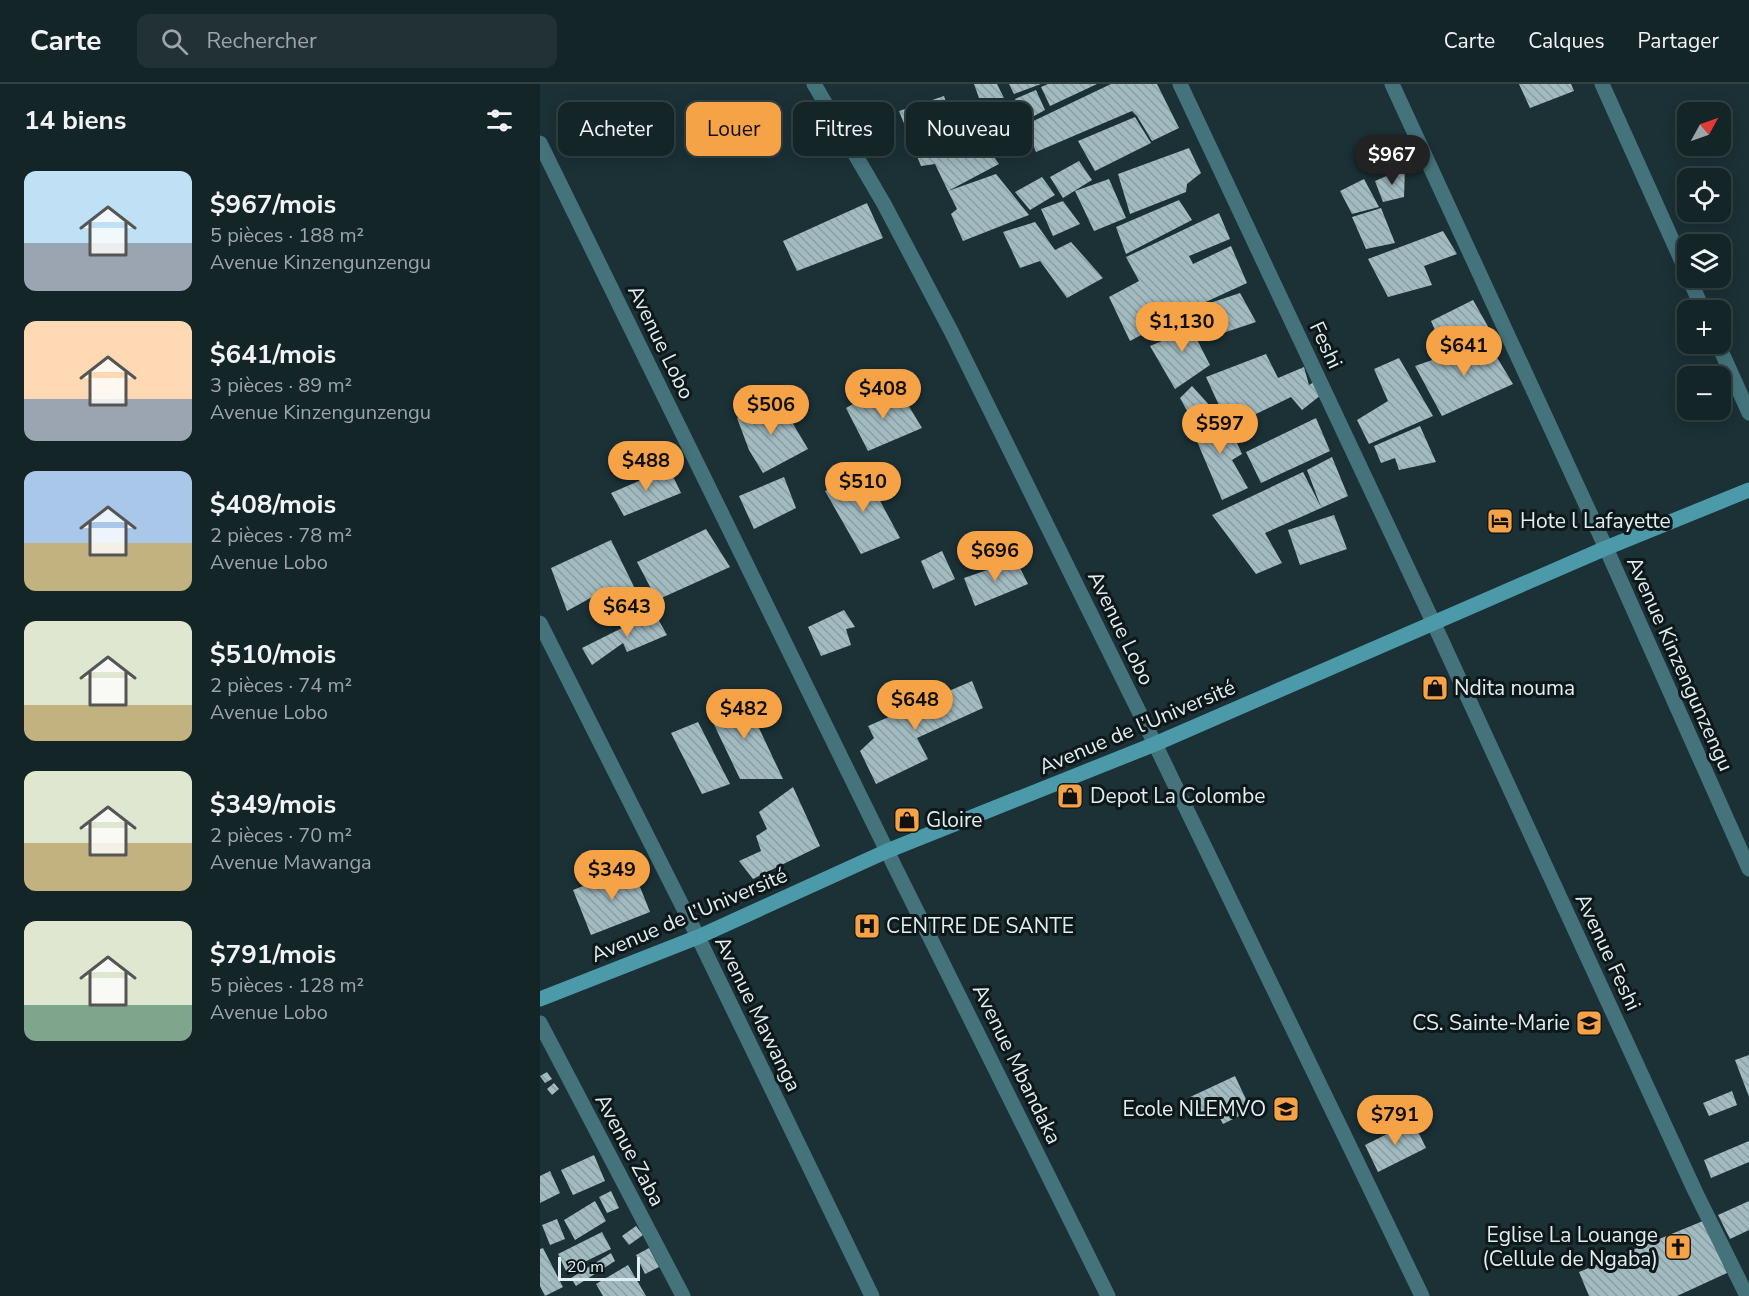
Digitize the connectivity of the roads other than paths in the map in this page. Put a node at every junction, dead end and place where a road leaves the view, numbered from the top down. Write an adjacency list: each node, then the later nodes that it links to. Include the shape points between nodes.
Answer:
1 (814, 84): 13 (street, Avenue Lobo, via 884,204 951,331)
2 (1180, 84): 12 (street, Feshi)
3 (1392, 84): 10 (street, Avenue Kinzengunzengu)
4 (1602, 84): 6 (street)
5 (540, 143): 14 (street, Avenue Lobo)
6 (1677, 251)
7 (1722, 354): 8 (street)
8 (1749, 413)
9 (1749, 490): 10 (main road, Avenue de l’Université)
10 (1606, 548): 12 (main road, Avenue de l’Université); 15 (street, Avenue Kinzengunzengu)
11 (540, 623): 16 (street, Avenue Mawanga)
12 (1434, 624): 13 (main road, Avenue de l’Université); 23 (street, Avenue Feshi)
13 (1155, 744): 14 (main road, Avenue de l’Université); 22 (street, Avenue Lobo)
14 (887, 851): 16 (main road, Avenue de l’Université); 21 (street, Avenue Mbandaka)
15 (1749, 869)
16 (698, 937): 17 (main road, Avenue de l’Université); 20 (street, Avenue Mawanga)
17 (540, 999)
18 (540, 1023): 19 (street, Avenue Zaba)
19 (683, 1296)
20 (872, 1296)
21 (1108, 1296)
22 (1422, 1296)
23 (1747, 1296)

